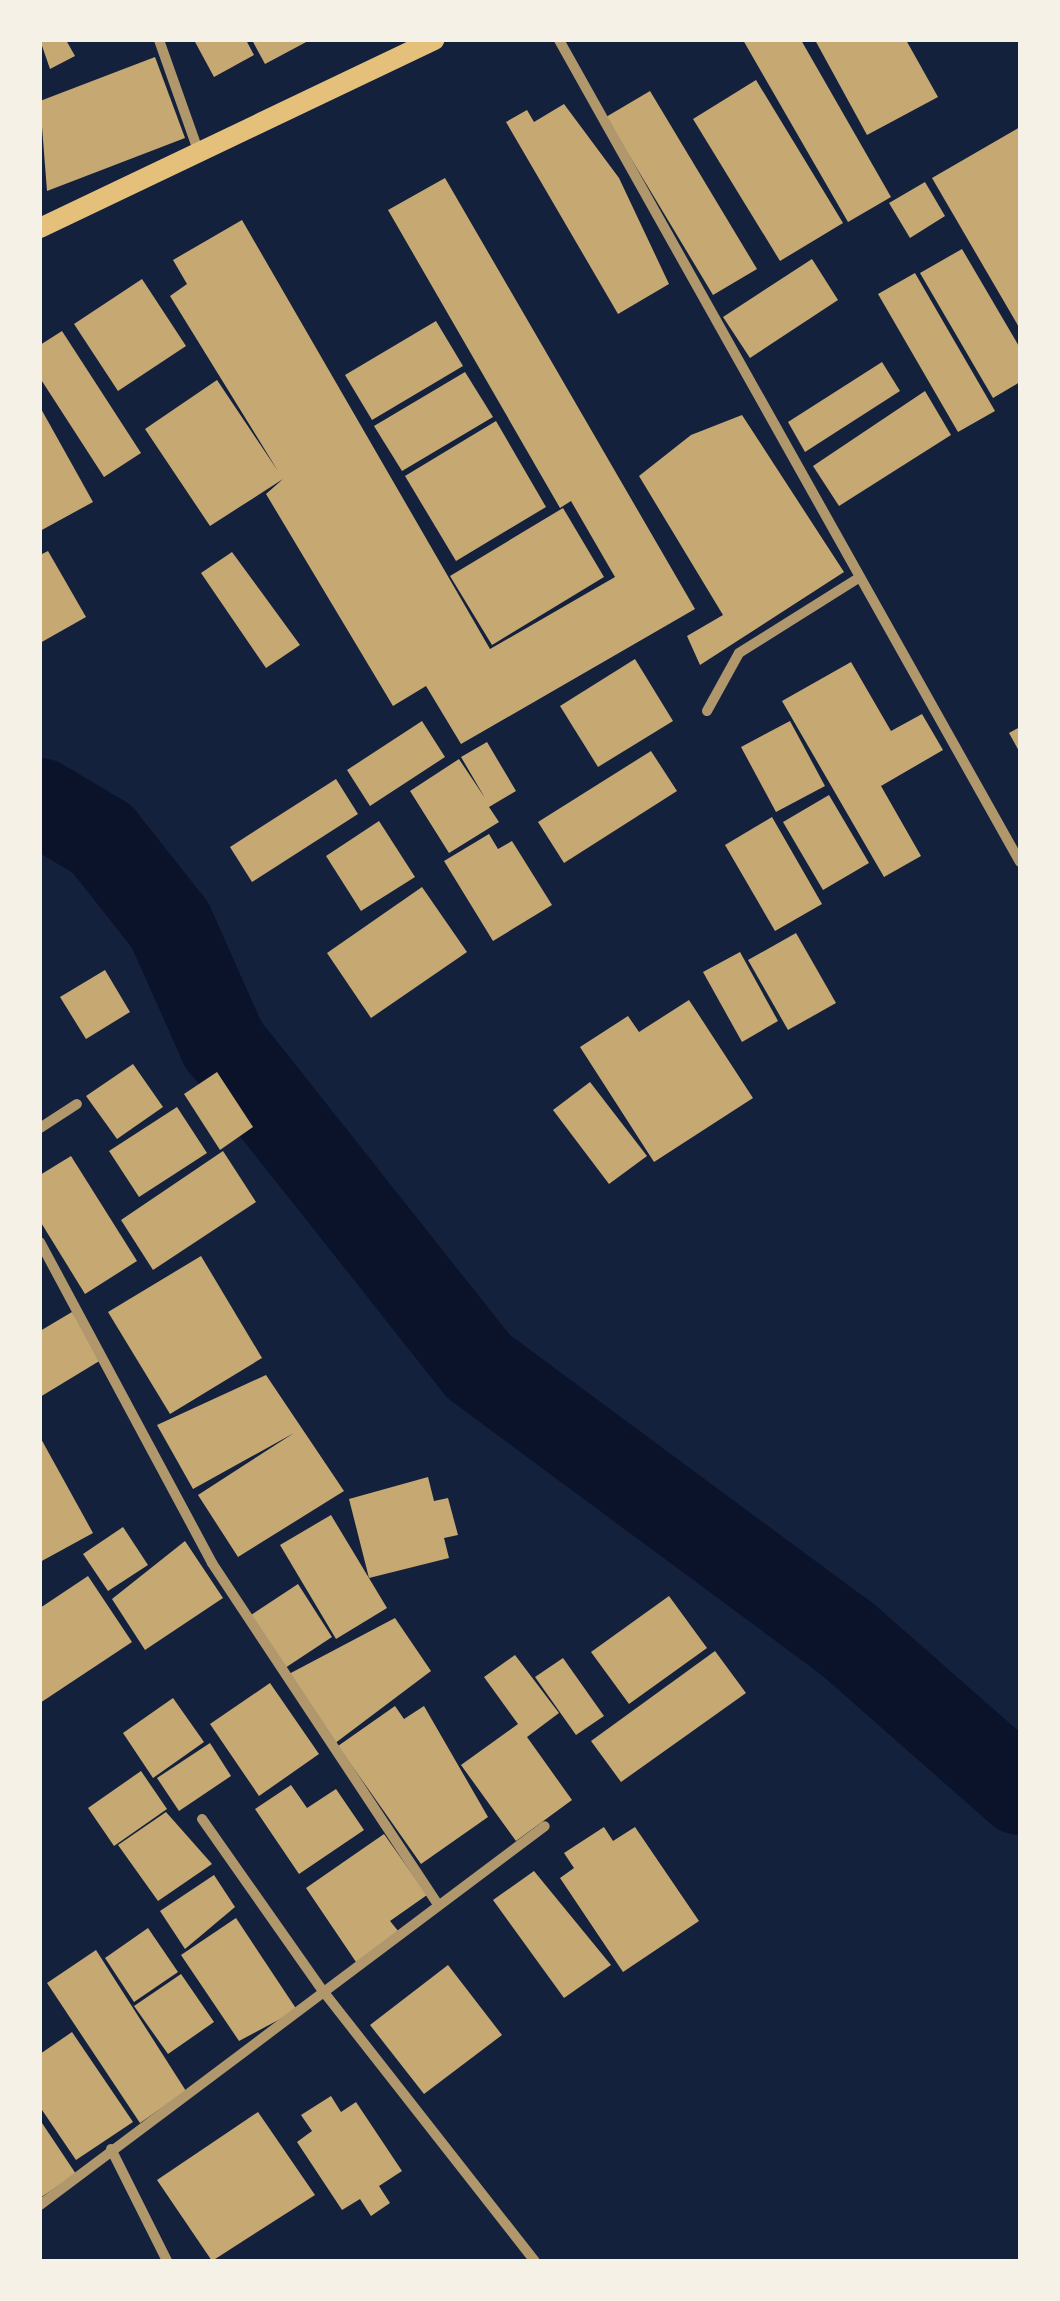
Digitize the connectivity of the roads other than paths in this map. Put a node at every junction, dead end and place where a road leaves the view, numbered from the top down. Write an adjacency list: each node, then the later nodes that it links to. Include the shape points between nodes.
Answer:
1 (160, 40): 4 (street)
2 (436, 40): 4 (main road)
3 (559, 40): 6 (street)
4 (198, 150): 5 (main road)
5 (40, 228)
6 (857, 579): 7 (street, via 739,653); 8 (street)
7 (707, 711)
8 (1020, 862)
9 (77, 1104): 10 (street)
10 (40, 1128)
11 (40, 1242): 14 (street, via 212,1563)
12 (202, 1819): 15 (street)
13 (546, 1826): 14 (street)
14 (438, 1905): 15 (street)
15 (323, 1991): 16 (street); 19 (street)
16 (111, 2149): 17 (street); 18 (street)
17 (40, 2204)
18 (166, 2261)
19 (535, 2261)

